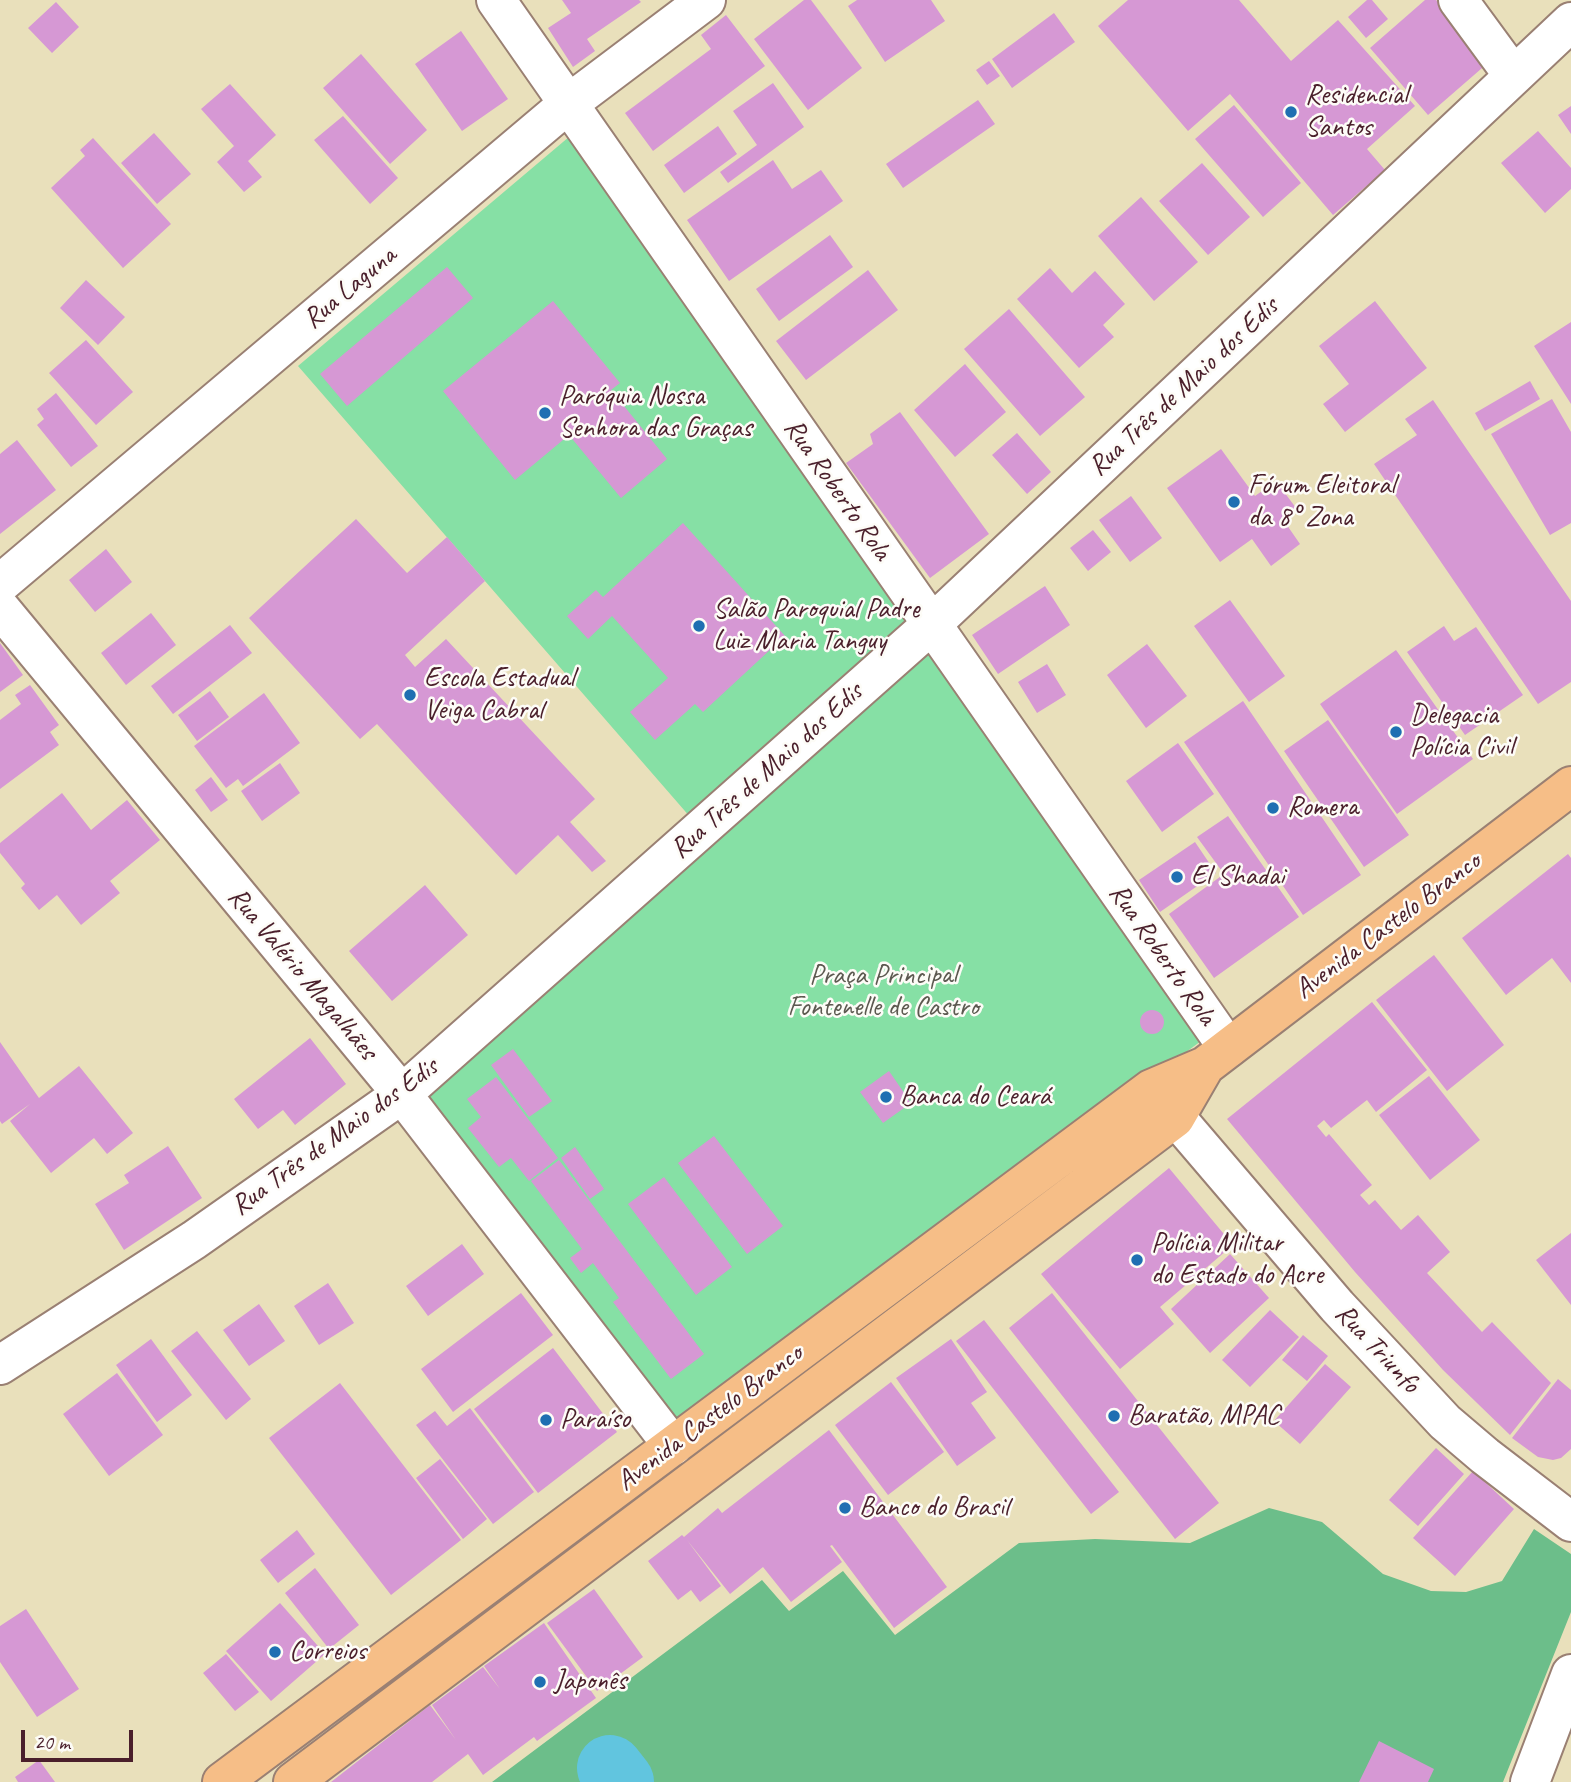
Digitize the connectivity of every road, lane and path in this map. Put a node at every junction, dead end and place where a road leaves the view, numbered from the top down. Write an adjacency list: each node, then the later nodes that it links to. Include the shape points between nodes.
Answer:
1 (496, 0): 6 (street, Rua Roberto Rola)
2 (706, 0): 6 (street, Rua Laguna)
3 (1458, 0): 5 (street)
4 (1571, 22): 5 (street, Rua Três de Maio dos Edis)
5 (1513, 75): 9 (street, Rua Três de Maio dos Edis)
6 (568, 104): 7 (street, Rua Laguna); 9 (street, Rua Roberto Rola)
7 (0, 584)
8 (0, 608): 13 (street, Rua Valério Magalhães)
9 (931, 625): 11 (street, Rua Roberto Rola); 13 (street, Rua Três de Maio dos Edis)
10 (1571, 786): 11 (highway, Avenida Castelo Branco)
11 (1216, 1057): 12 (highway, Avenida Castelo Branco); 14 (highway, Avenida Castelo Branco)
12 (1151, 1088): 14 (street, Rua Triunfo); 16 (highway, Avenida Castelo Branco)
13 (402, 1094): 15 (street, Rua Três de Maio dos Edis, via 194,1240); 16 (street, Rua Valério Magalhães)
14 (1175, 1118): 17 (street, Rua Triunfo, via 1386,1361 1445,1422); 20 (highway, Avenida Castelo Branco)
15 (0, 1365)
16 (673, 1446): 19 (highway, Avenida Castelo Branco)
17 (1564, 1508)
18 (1571, 1674): 21 (street)
19 (222, 1782)
20 (293, 1782)
21 (1530, 1782)

